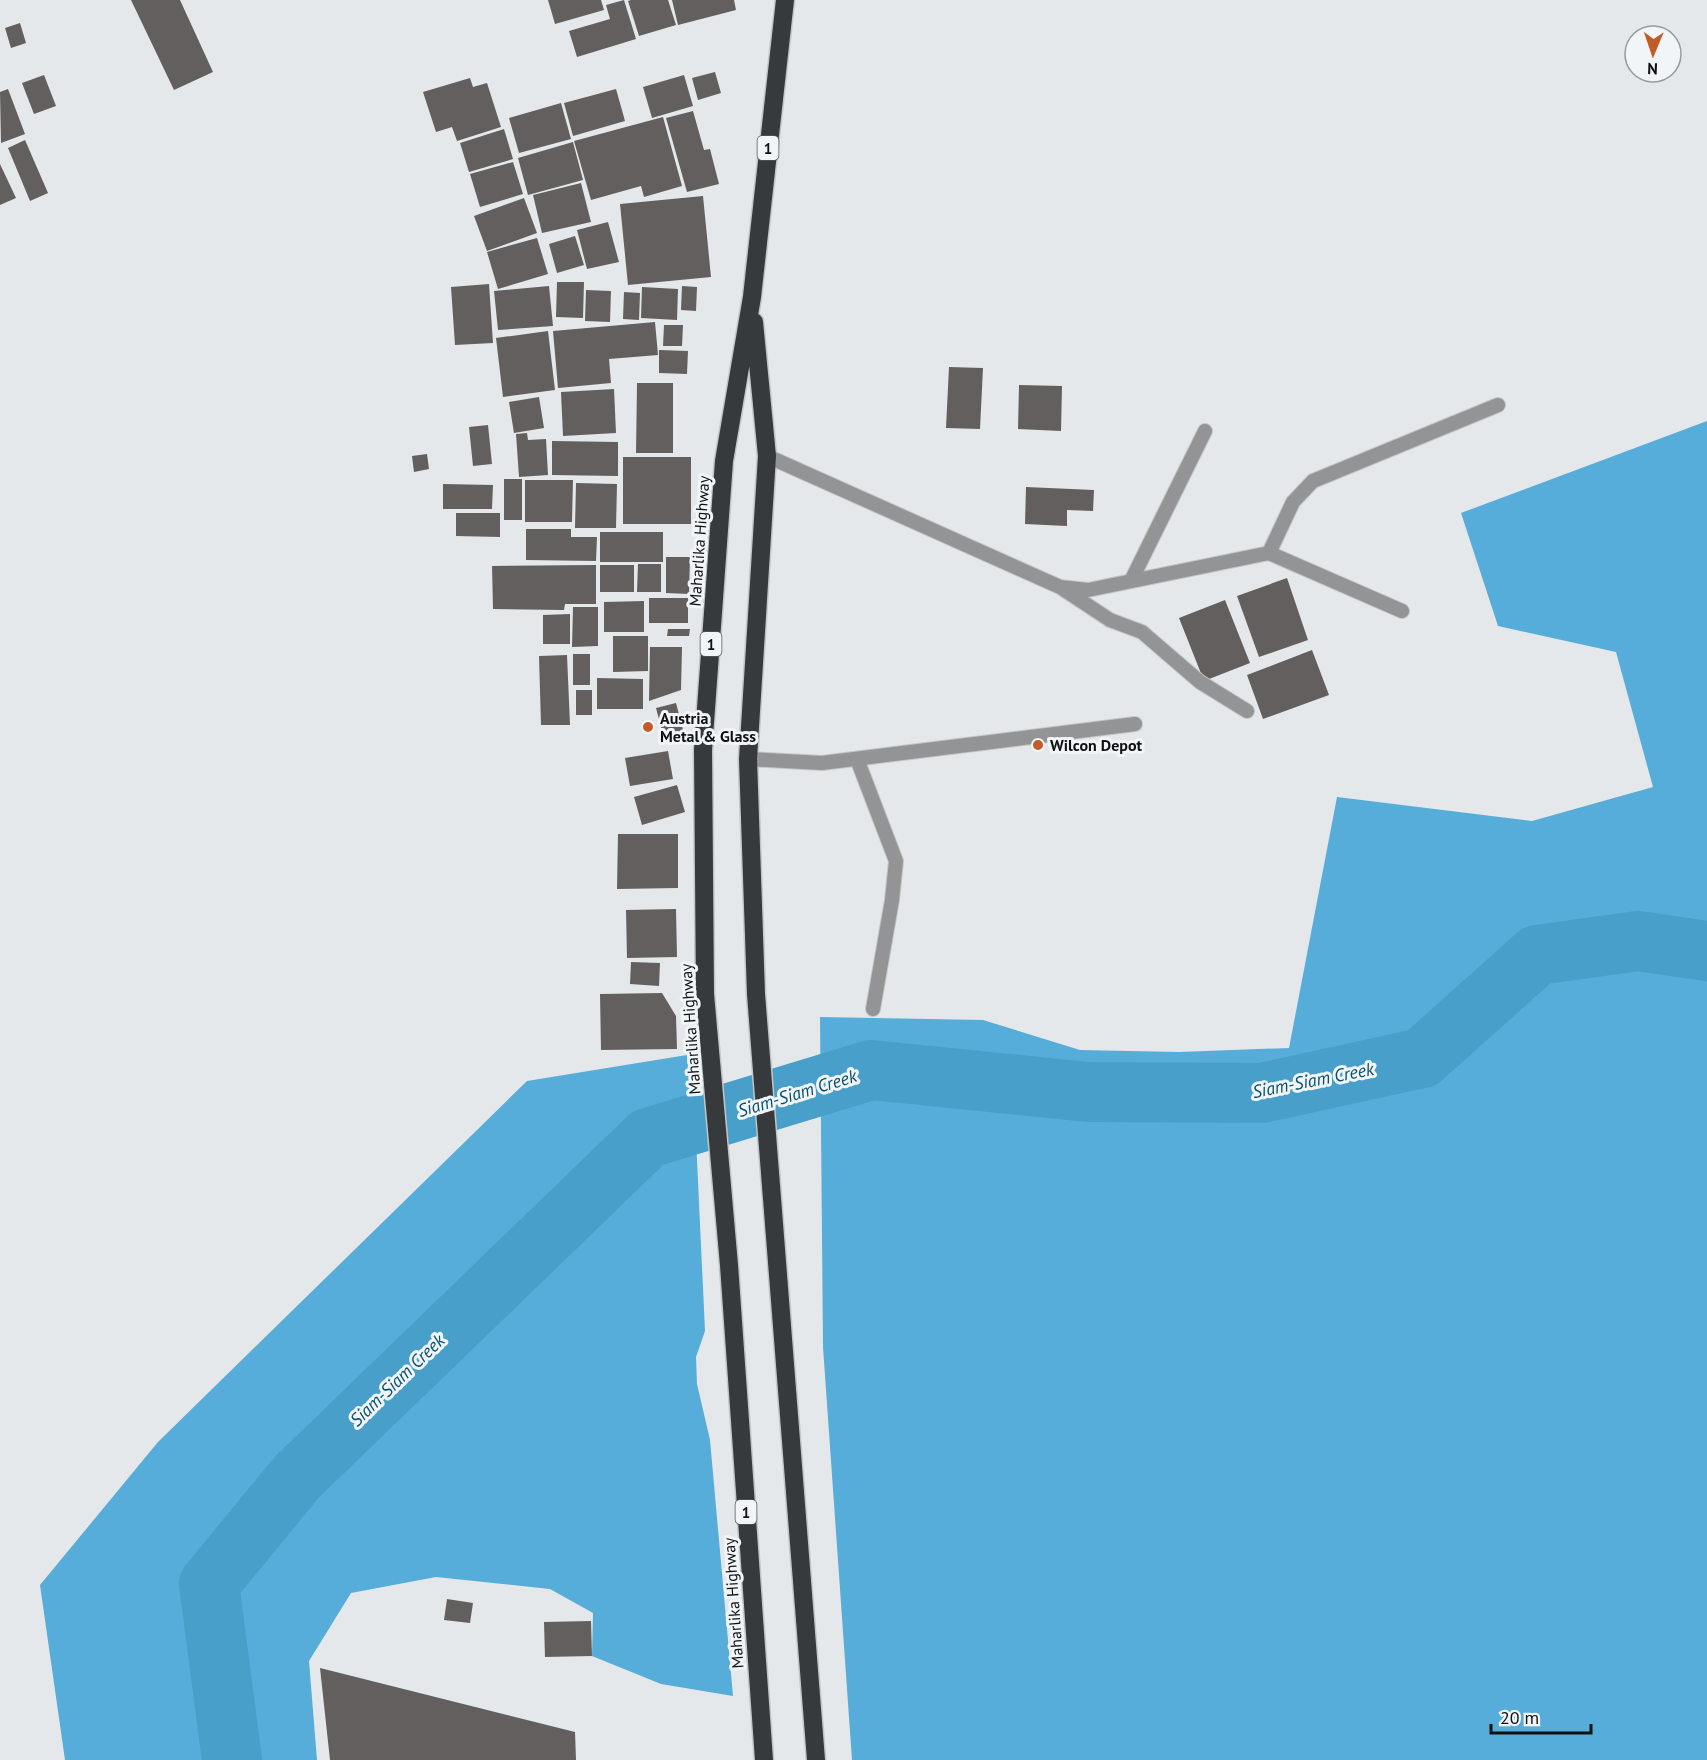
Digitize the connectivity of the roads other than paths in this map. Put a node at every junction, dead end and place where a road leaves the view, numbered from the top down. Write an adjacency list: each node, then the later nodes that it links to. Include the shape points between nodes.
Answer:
1 (785, 0): 2 (highway, Maharlika Highway / 1)
2 (752, 297): 5 (highway, Maharlika Highway / 1); 15 (highway, Maharlika Highway / 1, via 724,461 703,750 705,994 729,1265)
3 (1498, 405): 6 (lane, via 1313,481 1293,502)
4 (1205, 431): 7 (lane)
5 (767, 456): 8 (lane); 12 (highway, Maharlika Highway / 1)
6 (1269, 553): 7 (lane); 9 (lane)
7 (1131, 581): 8 (lane, via 1088,590)
8 (1060, 587): 10 (lane, via 1110,620 1142,632 1200,682)
9 (1402, 611)
10 (1247, 711)
11 (1135, 724): 13 (lane)
12 (748, 759): 13 (lane, via 822,763); 16 (highway, Maharlika Highway / 1, via 756,994)
13 (857, 759): 14 (lane, via 896,861)
14 (873, 1009)
15 (764, 1760)
16 (816, 1760)

